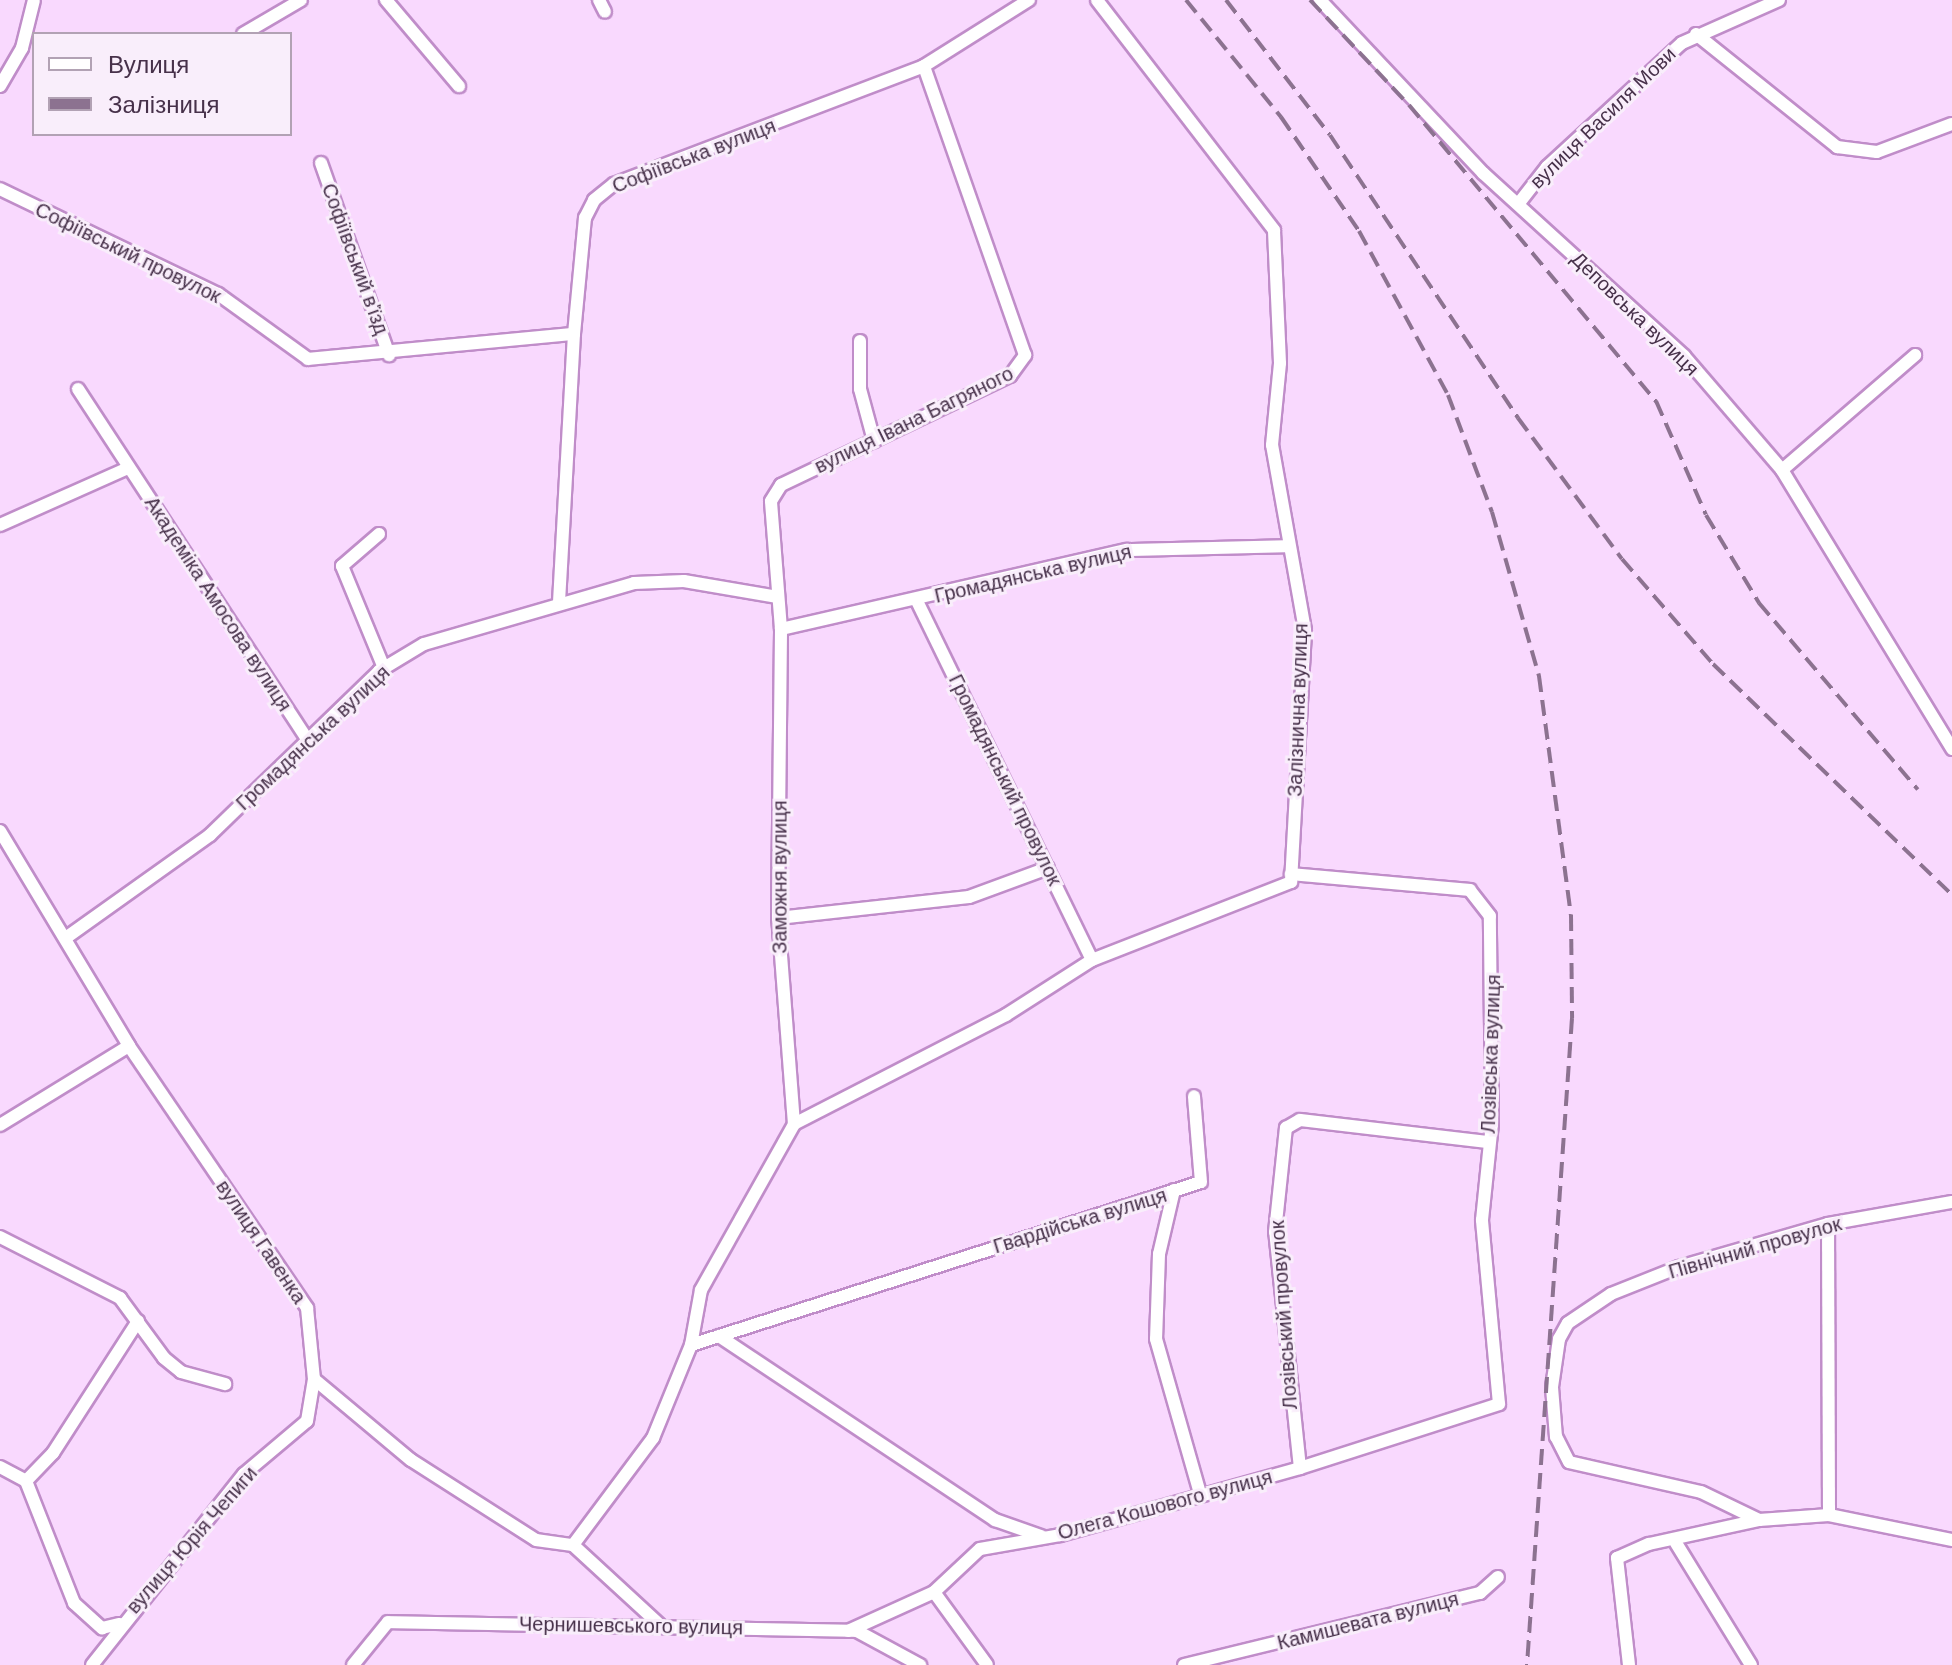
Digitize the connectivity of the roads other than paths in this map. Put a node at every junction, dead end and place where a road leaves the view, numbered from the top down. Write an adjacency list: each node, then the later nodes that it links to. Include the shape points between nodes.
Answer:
1 (34, 0): 12 (street)
2 (301, 0): 10 (street)
3 (386, 0): 15 (street)
4 (599, 0): 9 (street)
5 (1029, 0): 13 (street, Софіївська вулиця)
6 (1097, 0): 30 (street, Залізнична вулиця, via 1274,230 1280,363 1272,445)
7 (1779, 0): 11 (street, вулиця Василя Мови)
8 (1327, 2): 19 (street, Деповська вулиця)
9 (605, 12)
10 (246, 32)
11 (1696, 34): 16 (street, via 1837,147 1877,152); 19 (street, вулиця Василя Мови, via 1547,167)
12 (28, 50): 14 (street)
13 (924, 66): 20 (street, Софіївська вулиця, via 600,193 585,218); 25 (street, вулиця Івана Багряного, via 1025,355 1010,376)
14 (0, 86)
15 (459, 86)
16 (1952, 124)
17 (321, 163): 22 (street, Софіївський в'їзд)
18 (0, 189): 22 (street, Софіївський провулок, via 218,294 298,356 319,362)
19 (1519, 203): 27 (street, Деповська вулиця, via 1684,356)
20 (574, 334): 22 (street, Софіївський провулок); 33 (street, Софіївська вулиця)
21 (860, 341): 25 (street, via 860,389)
22 (389, 355)
23 (1915, 355): 27 (street)
24 (78, 389): 26 (street, Академіка Амосова вулиця)
25 (874, 441): 31 (street, вулиця Івана Багряного, via 773,495)
26 (128, 468): 28 (street); 36 (street, Академіка Амосова вулиця)
27 (1782, 470): 37 (street, Деповська вулиця)
28 (0, 525)
29 (379, 534): 35 (street, via 342,566)
30 (1289, 546): 32 (street, Громадянська вулиця, via 1127,550); 40 (street, Залізнична вулиця, via 1305,630)
31 (778, 597): 33 (street, Громадянська вулиця, via 657,581); 34 (street, вулиця Івана Багряного)
32 (917, 601): 34 (street, Громадянська вулиця); 39 (street, Громадянський провулок)
33 (559, 602): 35 (street, Громадянська вулиця, via 424,644)
34 (781, 629): 41 (street, Заможня вулиця)
35 (384, 668): 36 (street, Громадянська вулиця)
36 (308, 740): 42 (street, Громадянська вулиця, via 210,835)
37 (1952, 749)
38 (0, 831): 42 (street, вулиця Гавенка)
39 (1048, 868): 41 (street, via 969,897); 43 (street, Громадянський провулок)
40 (1291, 874): 43 (street, via 1291,882); 48 (street, Лозівська вулиця, via 1459,888 1484,904 1495,975)
41 (778, 918): 46 (street, Заможня вулиця)
42 (67, 937): 44 (street, вулиця Гавенка)
43 (1092, 960): 46 (street, via 1006,1015)
44 (129, 1046): 47 (street); 56 (street, вулиця Гавенка, via 307,1308)
45 (1194, 1096): 49 (street, via 1201,1182)
46 (794, 1124): 55 (street, via 701,1290)
47 (0, 1125)
48 (1488, 1142): 58 (street, Лозівська вулиця, via 1482,1235); 60 (street, Лозівський провулок, via 1300,1120 1286,1128 1275,1232)
49 (1174, 1190): 54 (street, Гвардійська вулиця); 62 (street, Гвардійська вулиця, via 1159,1254 1156,1339)
50 (1952, 1202): 51 (street, Північний провулок)
51 (1828, 1224): 63 (street); 64 (street, Північний провулок, via 1679,1267 1611,1294 1568,1323 1552,1387 1563,1456 1701,1492)
52 (0, 1237): 53 (street, via 120,1298)
53 (138, 1321): 57 (street, via 181,1372); 61 (street, via 53,1453)
54 (719, 1336): 55 (street, Гвардійська вулиця); 65 (street, via 995,1520)
55 (691, 1345): 68 (street, via 653,1438)
56 (314, 1379): 68 (street, via 450,1485 536,1540); 71 (street, вулиця Юрія Чепиги, via 307,1421 244,1474)
57 (225, 1384)
58 (1499, 1404): 60 (street, Олега Кошового вулиця)
59 (0, 1467): 61 (street)
60 (1300, 1468): 62 (street, Олега Кошового вулиця)
61 (26, 1481): 71 (street, via 74,1603 102,1628)
62 (1200, 1493): 65 (street, Олега Кошового вулиця)
63 (1829, 1515): 64 (street); 66 (street)
64 (1759, 1520): 67 (street)
65 (1044, 1537): 70 (street, Олега Кошового вулиця, via 980,1549)
66 (1952, 1540)
67 (1676, 1543): 79 (street, via 1617,1558); 80 (street)
68 (573, 1545): 72 (street)
69 (1498, 1577): 78 (street, Камишевата вулиця, via 1480,1593)
70 (934, 1592): 73 (street, Олега Кошового вулиця); 77 (street)
71 (120, 1624): 74 (street, вулиця Юрія Чепиги)
72 (660, 1625): 73 (street, Чернишевського вулиця); 75 (street, Чернишевського вулиця, via 388,1622)
73 (848, 1631): 76 (street, Чернишевського вулиця, via 877,1637)
74 (92, 1665)
75 (353, 1665)
76 (920, 1665)
77 (987, 1665)
78 (1184, 1665)
79 (1629, 1665)
80 (1751, 1665)

